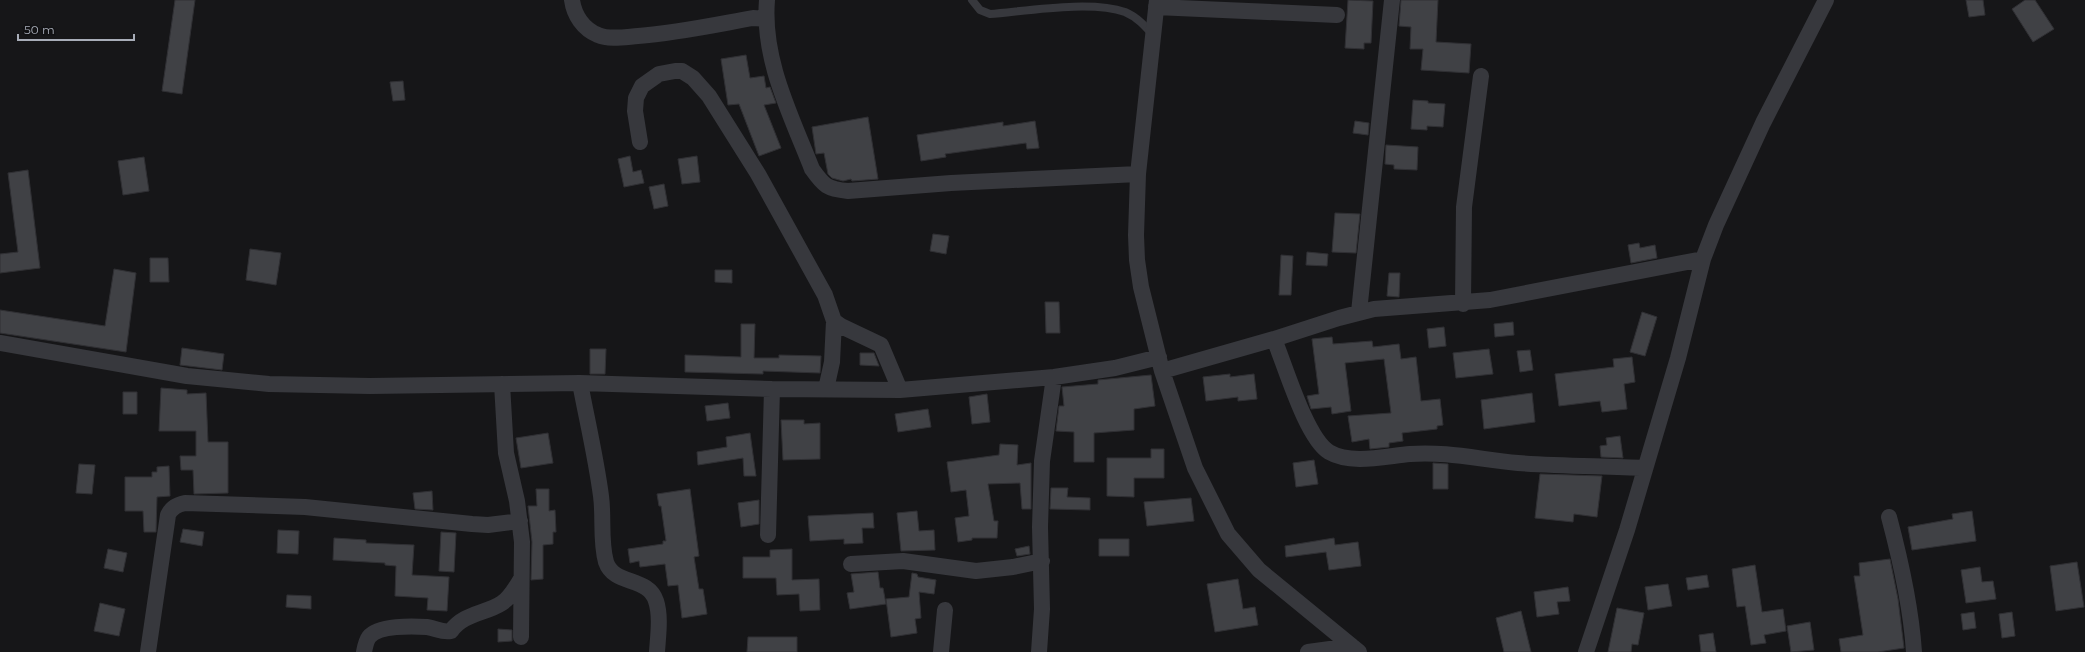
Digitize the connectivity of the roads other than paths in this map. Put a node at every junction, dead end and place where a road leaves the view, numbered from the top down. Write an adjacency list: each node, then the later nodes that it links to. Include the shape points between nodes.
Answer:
1 (572, 0): 8 (street, via 573,10 582,23 592,32 604,37 674,33 752,18)
2 (767, 0): 8 (street)
3 (972, 0): 9 (lane, via 980,10 990,14 1099,5 1139,19)
4 (1392, 0): 15 (street)
5 (1826, 0): 13 (street, via 1763,123)
6 (1157, 4): 7 (street); 9 (street)
7 (1337, 15)
8 (766, 19): 12 (street, via 773,69 809,162 822,183 832,189 848,191)
9 (1154, 35): 12 (street)
10 (1481, 76): 14 (street, via 1464,207)
11 (640, 142): 16 (street, via 635,111 636,98 642,86 659,74 675,71 693,78 709,96 758,174 825,295)
12 (1138, 174): 19 (street, via 1137,260)
13 (1703, 259): 14 (street); 26 (street, via 1678,358)
14 (1463, 304): 15 (street, via 1391,307)
15 (1359, 312): 17 (street)
16 (834, 321): 24 (street, via 832,362); 25 (street, via 880,345)
17 (1274, 339): 19 (street); 26 (street, via 1308,426 1329,452 1359,458 1433,453 1519,463)
18 (0, 343): 22 (street, via 179,375 227,381 370,386)
19 (1160, 364): 20 (street); 35 (street, via 1195,468 1228,534 1259,570)
20 (1054, 377): 25 (street); 30 (street, via 1042,461)
21 (580, 383): 22 (street); 23 (street); 38 (street, via 599,478 605,558 610,571 616,576 641,584 654,594 658,612)
22 (502, 384): 28 (street, via 506,453)
23 (772, 389): 24 (street); 29 (street)
24 (826, 389): 25 (street)
25 (900, 390)
26 (1645, 468): 42 (street)
27 (1890, 517): 43 (street, via 1905,577)
28 (520, 522): 32 (street); 36 (street, via 488,525 304,507 185,503 177,505 168,515)
29 (768, 535)
30 (1042, 561): 31 (street, via 976,571 903,561); 40 (street)
31 (852, 564)
32 (521, 579): 34 (street); 37 (street, via 504,602 467,617 451,630 446,632 407,627 381,630 369,637)
33 (944, 610): 39 (street)
34 (521, 637)
35 (1355, 649): 41 (street)
36 (148, 652)
37 (364, 652)
38 (657, 652)
39 (941, 652)
40 (1039, 652)
41 (1308, 652)
42 (1586, 652)
43 (1914, 652)

